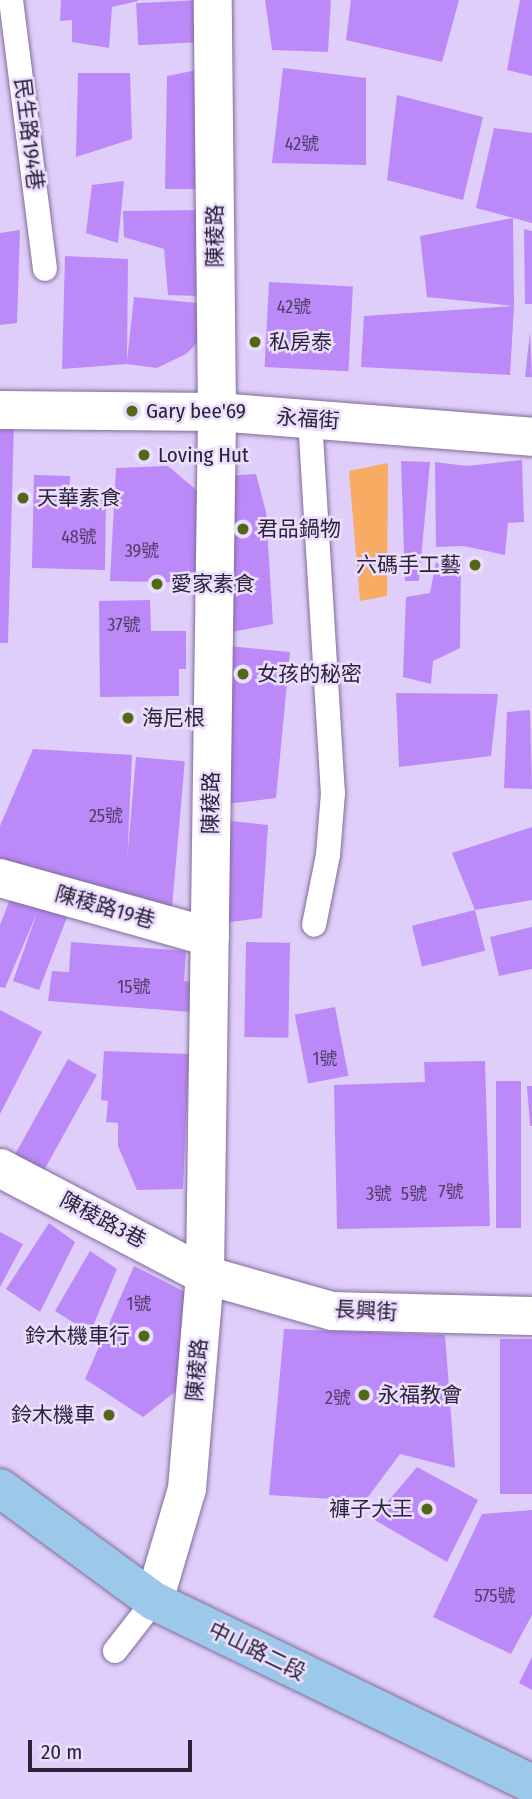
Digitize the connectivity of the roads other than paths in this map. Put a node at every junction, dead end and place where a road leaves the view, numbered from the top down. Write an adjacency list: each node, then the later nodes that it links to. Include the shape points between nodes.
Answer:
1 (11, 0): 3 (lane, 民生路194巷)
2 (214, 0): 5 (street, 陳稜路)
3 (45, 269)
4 (0, 410): 5 (street, 永福街)
5 (217, 412): 6 (street, 永福街); 10 (street, 陳稜路)
6 (310, 419): 7 (street, 永福街); 9 (lane, via 333,793 328,855)
7 (532, 437)
8 (0, 878): 10 (street, 陳稜路19巷)
9 (314, 925)
10 (210, 937): 12 (street, 陳稜路)
11 (0, 1168): 12 (street, 陳稜路3巷)
12 (205, 1275): 13 (street, 長興街, via 332,1311); 15 (street, 陳稜路, via 187,1489)
13 (532, 1316)
14 (0, 1488): 15 (main road, 中山路二段)
15 (154, 1601): 16 (lane); 17 (main road, 中山路二段)
16 (115, 1651)
17 (532, 1784)

